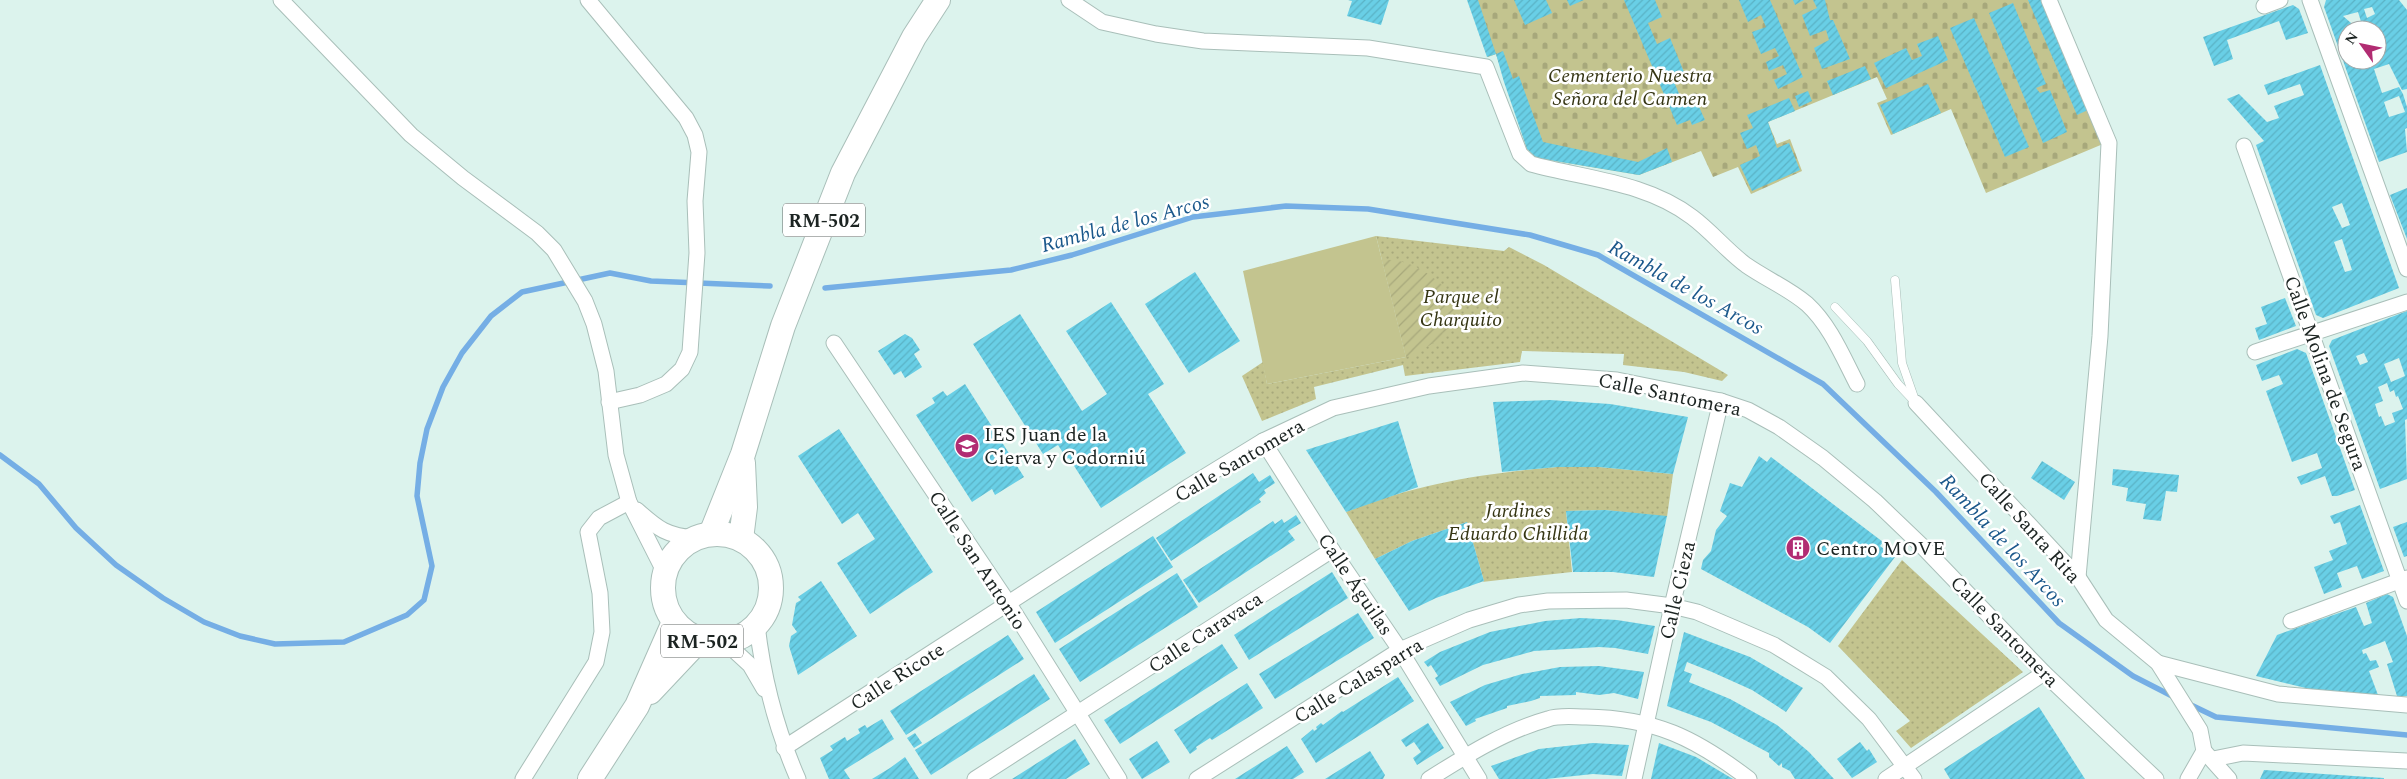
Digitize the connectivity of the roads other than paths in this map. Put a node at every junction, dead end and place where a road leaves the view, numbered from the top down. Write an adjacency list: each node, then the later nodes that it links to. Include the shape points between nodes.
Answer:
1 (281, 0): 19 (street, via 411,135 537,233 554,250 585,301 594,324 606,371)
2 (588, 0): 19 (street, via 686,118 699,152 695,201 697,253 690,352 682,369 666,384 640,395)
3 (938, 0): 22 (main road, RM-502, via 914,37 843,173 783,326)
4 (1069, 0): 17 (street, via 1102,22 1156,34 1203,41 1368,48 1486,67 1520,154 1531,164 1622,184 1657,196 1691,216 1746,265 1780,284 1807,305 1824,323)
5 (2049, 0): 28 (street, via 2109,143 2100,336)
6 (2280, 0): 8 (street)
7 (2310, 0): 10 (street)
8 (2264, 6)
9 (2244, 146): 14 (street, Calle Molina de Segura)
10 (2407, 269)
11 (1895, 280): 20 (lane, via 1902,363)
12 (2407, 302): 14 (street)
13 (1835, 307): 20 (lane, via 1867,341)
14 (2312, 334): 16 (street); 29 (street, Calle Molina de Segura)
15 (834, 343): 31 (street, Calle San Antonio)
16 (2256, 352)
17 (1857, 384)
18 (1721, 401): 21 (street, Calle Santomera, via 1617,380 1523,372 1429,386 1333,408); 32 (street, Calle Cieza); 40 (street, Calle Santomera, via 1748,410 1779,427 1823,458 1924,547)
19 (609, 402): 23 (street, via 616,455)
20 (1916, 403): 28 (street, Calle Santa Rita)
21 (1263, 441): 26 (street, Calle Águilas); 31 (street, Calle Santomera)
22 (743, 454): 24 (main road, RM-502); 25 (main road, via 745,507)
23 (629, 502): 24 (street, via 655,527 674,536); 27 (street); 51 (street, via 599,518 588,532 602,632 596,662)
24 (704, 536): 25 (main road, via 726,535); 27 (main road, RM-502, via 682,546)
25 (741, 539): 35 (main road, RM-502, via 759,554 770,575 768,606)
26 (1332, 550): 38 (street, Calle Águilas); 44 (street, Calle Caravaca)
27 (665, 573): 34 (main road, RM-502, via 662,590)
28 (2078, 577): 39 (street, Calle Santa Rita, via 2106,620)
29 (2404, 579): 30 (street, Calle Molina de Segura); 33 (street)
30 (2407, 601)
31 (1009, 604): 44 (street, Calle San Antonio); 46 (street, Calle Ricote)
32 (1672, 606): 38 (street, Calle Calasparra, via 1626,600 1519,604 1469,620); 45 (street, Calle Cieza); 50 (street, Calle Calasparra, via 1697,612 1774,645 1826,677 1869,719)
33 (2291, 620)
34 (674, 622): 36 (main road, RM-502); 43 (main road, RM-502)
35 (757, 625): 37 (main road, RM-502, via 738,638); 41 (street, via 761,660)
36 (699, 640): 37 (main road, RM-502); 43 (main road, RM-502)
37 (725, 642): 41 (street, via 750,666)
38 (1400, 650): 48 (street, Calle Águilas); 56 (street, Calle Calasparra)
39 (2158, 662): 42 (street, via 2278,694); 47 (street, Calle Santa Rita, via 2200,730)
40 (2044, 673): 50 (street); 63 (street, Calle Santomera)
41 (773, 703): 46 (street)
42 (2407, 705)
43 (637, 706): 52 (main road, RM-502)
44 (1078, 714): 54 (street, Calle Caravaca); 55 (street, Calle San Antonio)
45 (1648, 723): 48 (street, via 1610,718 1549,718 1494,740); 59 (street, Calle Cieza); 60 (street, via 1683,736 1720,757)
46 (784, 748): 53 (street)
47 (2208, 755): 49 (street, via 2243,753); 64 (street); 65 (street, Calle Santa Rita)
48 (1466, 756): 57 (street); 58 (street, Calle Águilas)
49 (2407, 761)
50 (1906, 766): 61 (street); 62 (street, Calle Calasparra)
51 (523, 779)
52 (590, 779)
53 (798, 779)
54 (975, 779)
55 (1119, 779)
56 (1197, 779)
57 (1429, 779)
58 (1479, 779)
59 (1634, 779)
60 (1749, 779)
61 (1886, 779)
62 (1914, 779)
63 (2156, 779)
64 (2188, 779)
65 (2229, 779)

